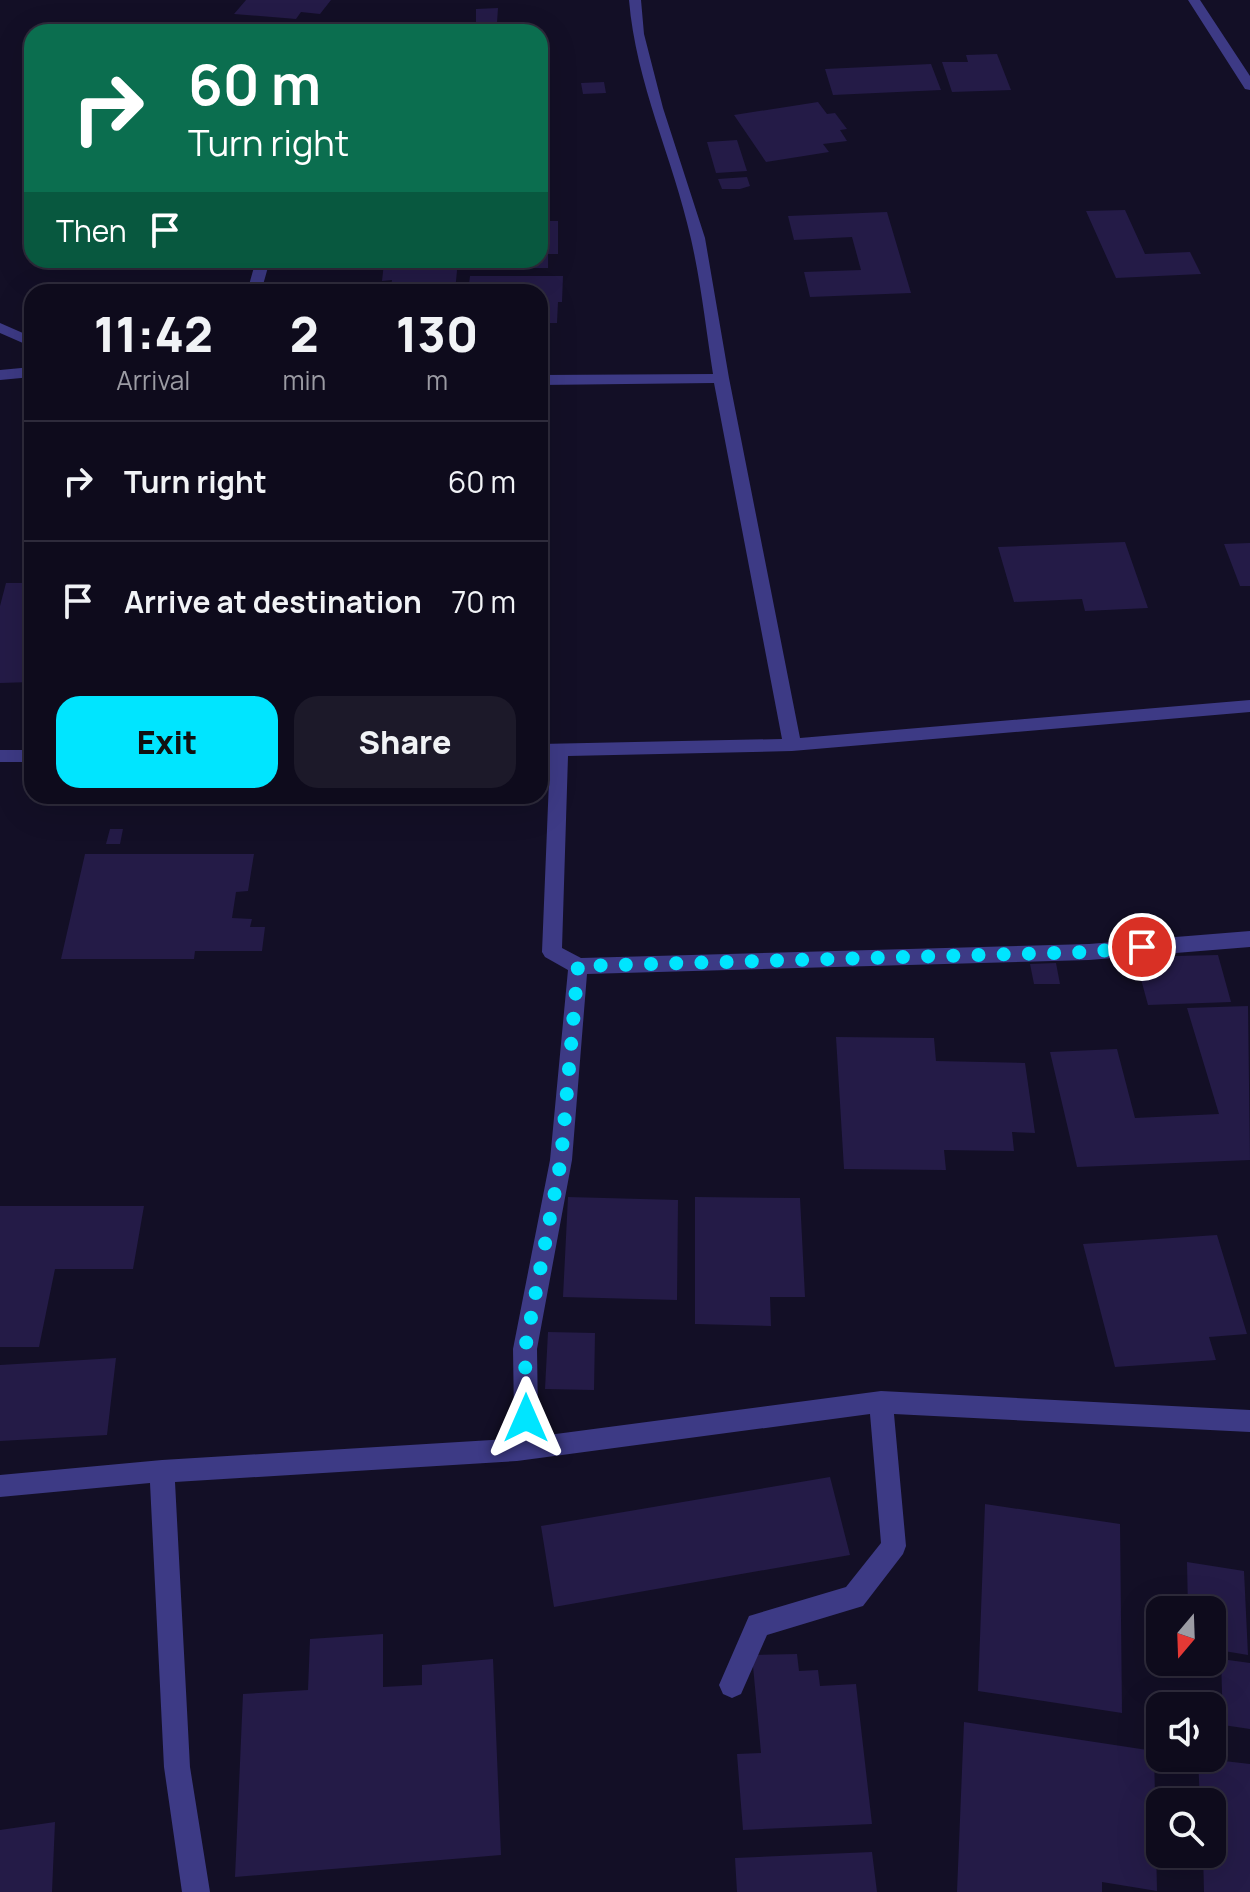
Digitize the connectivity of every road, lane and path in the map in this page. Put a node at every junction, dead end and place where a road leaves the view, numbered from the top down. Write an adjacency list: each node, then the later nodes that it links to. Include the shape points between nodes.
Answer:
1 (635, 0): 8 (street, via 656,108 698,238)
2 (1194, 0): 3 (street)
3 (1250, 86)
4 (0, 327): 5 (street)
5 (24, 339)
6 (24, 373): 7 (street)
7 (0, 375)
8 (721, 378): 9 (street); 11 (street)
9 (548, 380)
10 (1250, 706): 11 (street)
11 (792, 745): 12 (street)
12 (550, 750): 16 (street, via 552,952)
13 (0, 756): 14 (street)
14 (24, 756)
15 (1250, 939): 16 (street, via 1089,952)
16 (578, 966): 19 (street, via 561,1160 525,1349 526,1418)
17 (881, 1402): 18 (street); 19 (street); 22 (street, via 894,1546 854,1597 758,1625)
18 (1250, 1421)
19 (517, 1450): 20 (street)
20 (162, 1471): 21 (street); 23 (street, via 177,1767)
21 (0, 1486)
22 (732, 1685)
23 (196, 1892)

